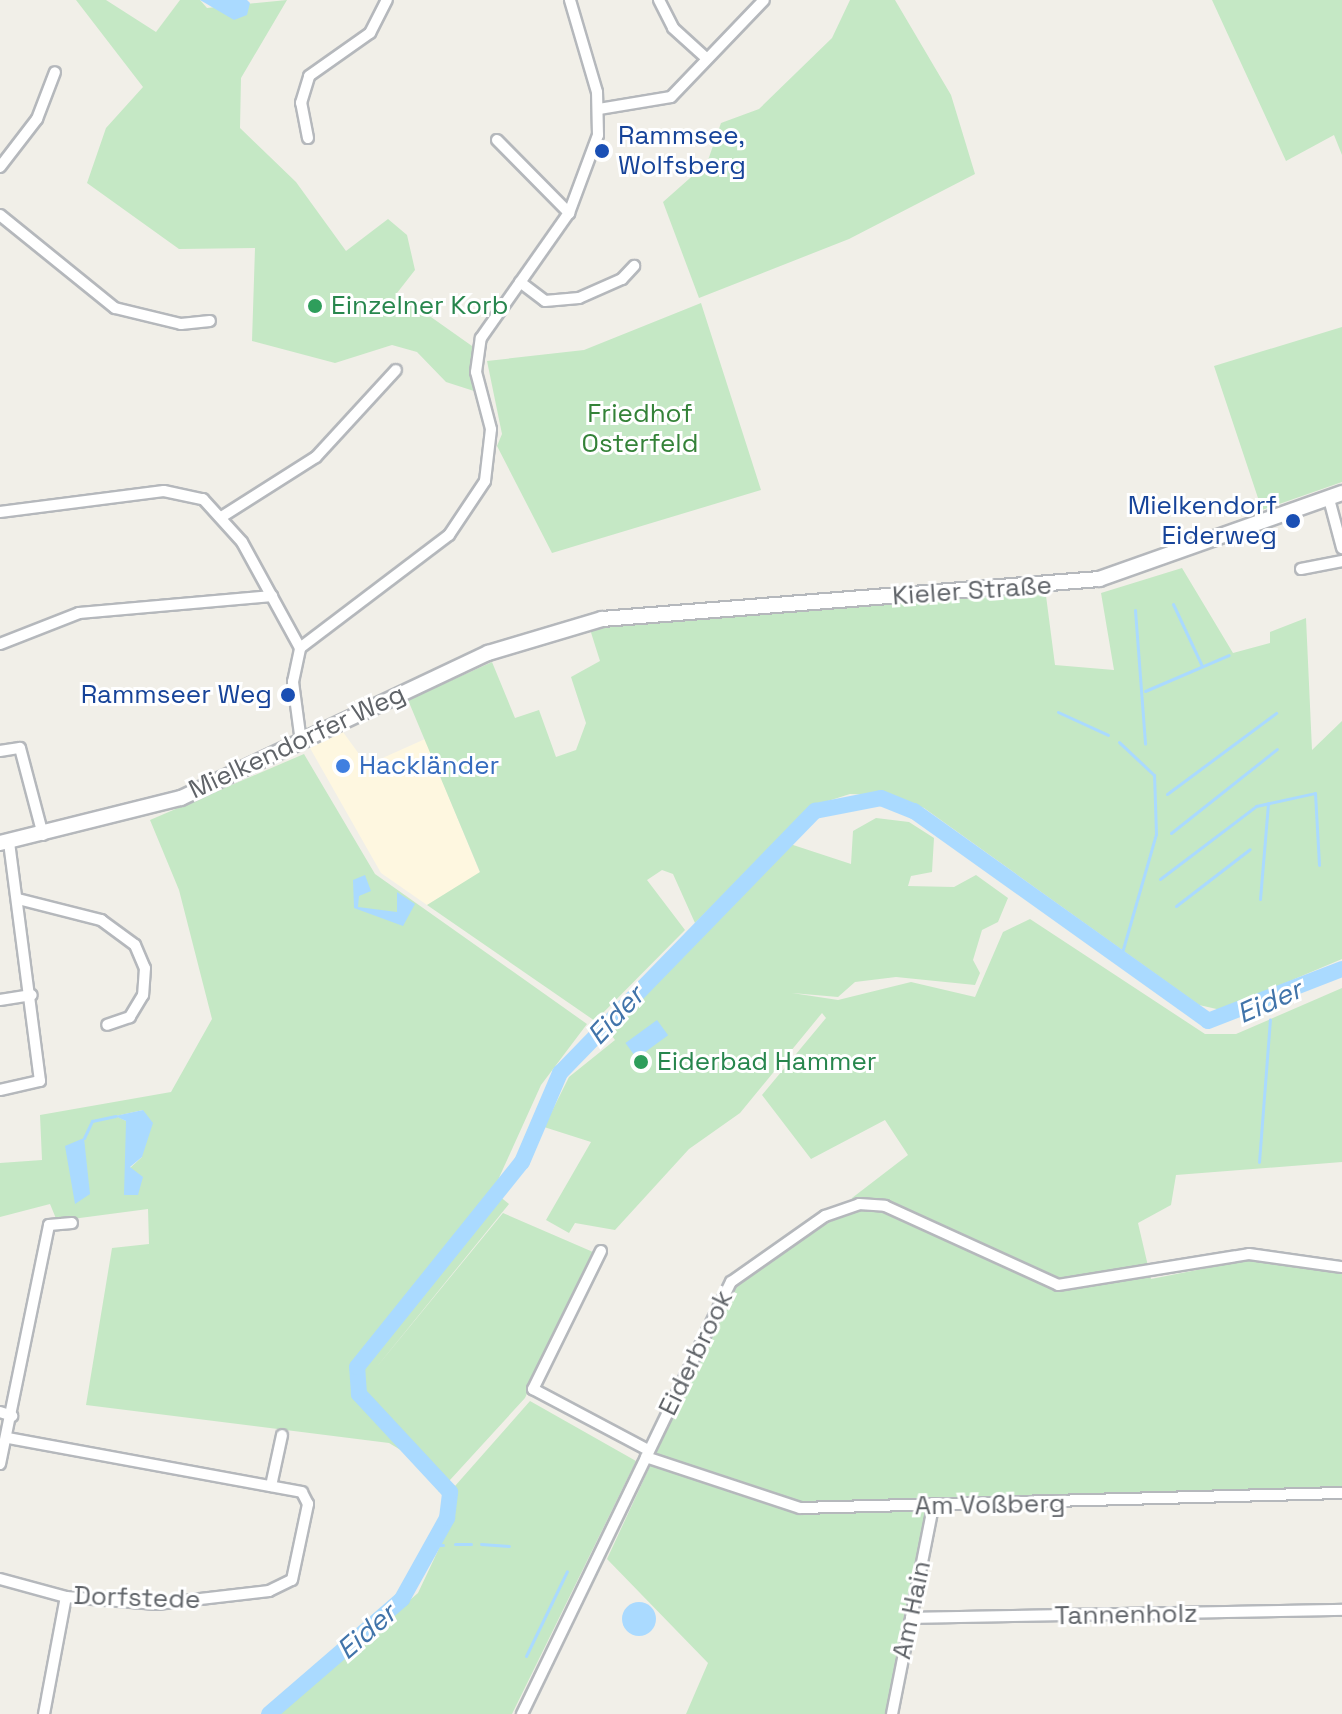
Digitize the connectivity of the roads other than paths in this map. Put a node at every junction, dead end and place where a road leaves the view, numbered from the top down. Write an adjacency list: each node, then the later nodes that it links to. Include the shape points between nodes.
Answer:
1 (387, 0): 8 (street, via 370,33 309,76 301,103)
2 (570, 0): 7 (street)
3 (659, 0): 5 (street, via 673,28)
4 (764, 0): 5 (street)
5 (705, 57): 7 (street, via 671,97)
6 (55, 72): 10 (street, via 37,119)
7 (599, 109): 11 (street, via 594,155)
8 (308, 138)
9 (497, 140): 11 (street)
10 (0, 167)
11 (569, 213): 14 (street)
12 (0, 215): 15 (street, via 115,308 181,324)
13 (634, 266): 14 (street, via 622,279 579,298 545,301)
14 (520, 282): 26 (street, via 486,327 478,353 491,429 476,501 406,573)
15 (210, 321)
16 (396, 370): 19 (street, via 316,457)
17 (1336, 496): 20 (street); 24 (street, Kieler Straße, via 1099,579 697,607)
18 (0, 512): 19 (street, via 174,490)
19 (223, 516): 23 (street)
20 (1342, 548)
21 (1342, 561): 22 (street)
22 (1301, 569)
23 (272, 596): 25 (street, via 79,613); 26 (street)
24 (588, 623): 27 (street, Mielkendorfer Weg, via 488,653)
25 (0, 644)
26 (300, 648): 27 (street, via 293,682)
27 (301, 742): 29 (street, Mielkendorfer Weg, via 181,798)
28 (0, 751): 29 (street, via 20,748)
29 (43, 835): 30 (street, Mielkendorfer Weg)
30 (4, 842): 31 (street)
31 (18, 899): 32 (street); 34 (street, via 115,926 135,945 145,968 143,995 130,1017)
32 (32, 995): 33 (street); 35 (street, via 40,1081)
33 (0, 1000)
34 (107, 1025)
35 (0, 1090)
36 (72, 1223): 40 (street, via 49,1225)
37 (601, 1251): 43 (street, Am Voßberg, via 533,1389)
38 (1342, 1267): 43 (street, Eiderbrook, via 1249,1254 1058,1285 897,1210 848,1206 731,1282)
39 (0, 1412): 40 (street)
40 (12, 1416): 42 (street)
41 (282, 1435): 45 (street)
42 (7, 1438): 44 (street); 45 (street, Dorfstede)
43 (647, 1454): 47 (street, Am Voßberg, via 781,1506); 53 (street, Eiderbrook)
44 (0, 1464)
45 (271, 1486): 49 (street, Dorfstede, via 307,1497 288,1584 173,1604)
46 (1342, 1493): 47 (street, Am Voßberg)
47 (933, 1507): 51 (street, Am Hain)
48 (0, 1579): 49 (street, Dorfstede)
49 (66, 1597): 52 (street)
50 (1342, 1610): 51 (street, Tannenholz)
51 (911, 1618): 54 (street, Am Hain)
52 (44, 1714)
53 (522, 1714)
54 (892, 1714)

